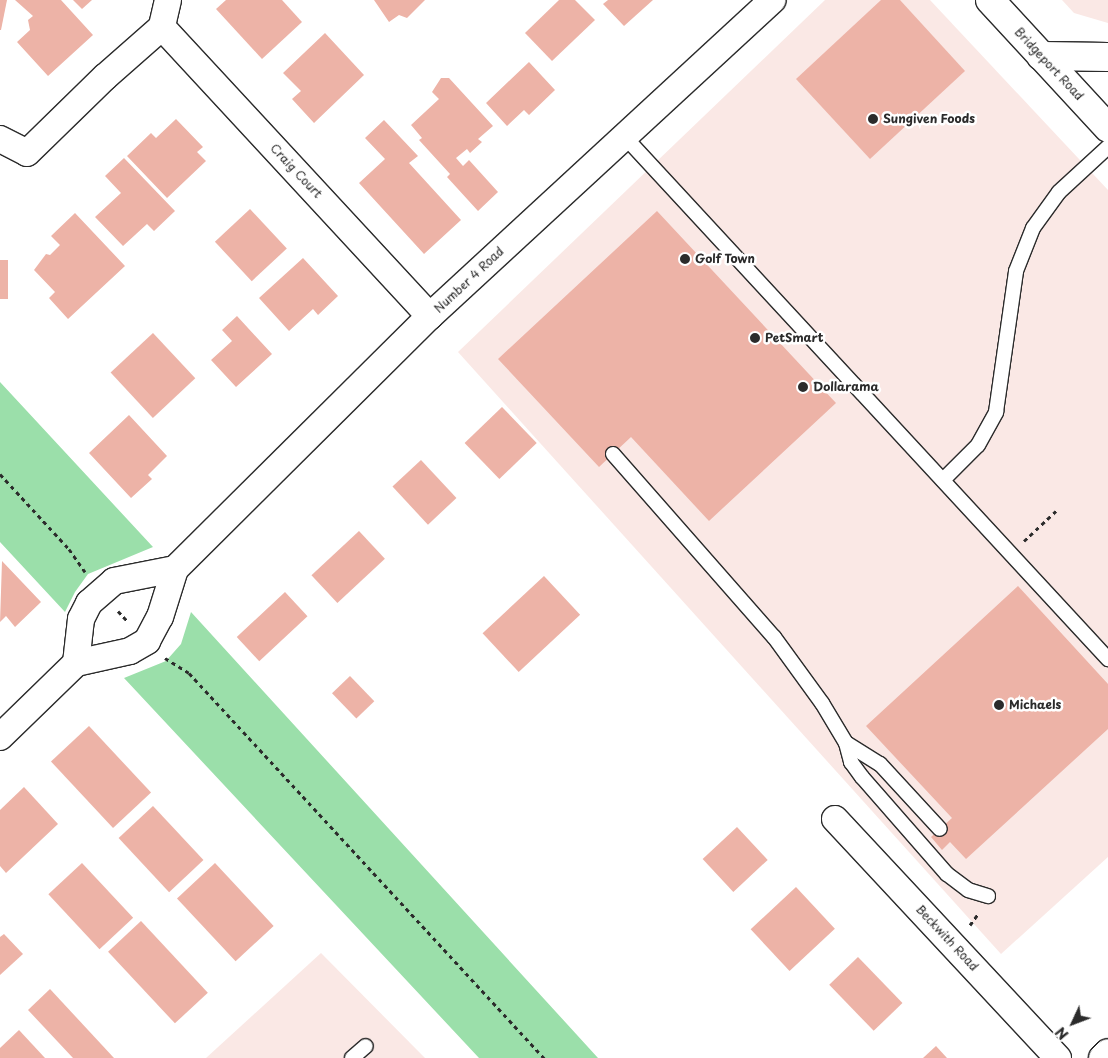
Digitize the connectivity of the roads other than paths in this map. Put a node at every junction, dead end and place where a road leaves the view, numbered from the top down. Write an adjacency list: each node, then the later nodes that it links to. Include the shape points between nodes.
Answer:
1 (168, 0): 4 (street)
2 (772, 0): 8 (street, Number 4 Road)
3 (990, 0): 5 (main road, Bridgeport Road)
4 (162, 27): 9 (street, via 28,153); 11 (street, Craig Court)
5 (1041, 56): 6 (main road); 7 (main road, Bridgeport Road)
6 (1108, 58)
7 (1108, 128)
8 (624, 136): 11 (street, Number 4 Road); 13 (lane)
9 (0, 139)
10 (1108, 147): 13 (lane, via 1059,192 1033,228 1016,271 996,412 978,445)
11 (430, 316): 14 (street, Number 4 Road)
12 (613, 454): 18 (lane, via 774,637)
13 (943, 480): 15 (lane)
14 (175, 569): 16 (street, Number 4 Road, via 160,617 147,642 130,651); 16 (street, via 114,581 89,603 80,619)
15 (1108, 659)
16 (76, 663): 17 (street)
17 (0, 737)
18 (846, 742): 20 (lane, via 880,764); 21 (lane, via 851,762 862,777 947,874 968,890)
19 (835, 819): 25 (street, Beckwith Road)
20 (940, 829)
21 (988, 896)
22 (366, 1046): 24 (lane)
23 (1108, 1052): 26 (street)
24 (352, 1058)
25 (1058, 1058)
26 (1102, 1058)

